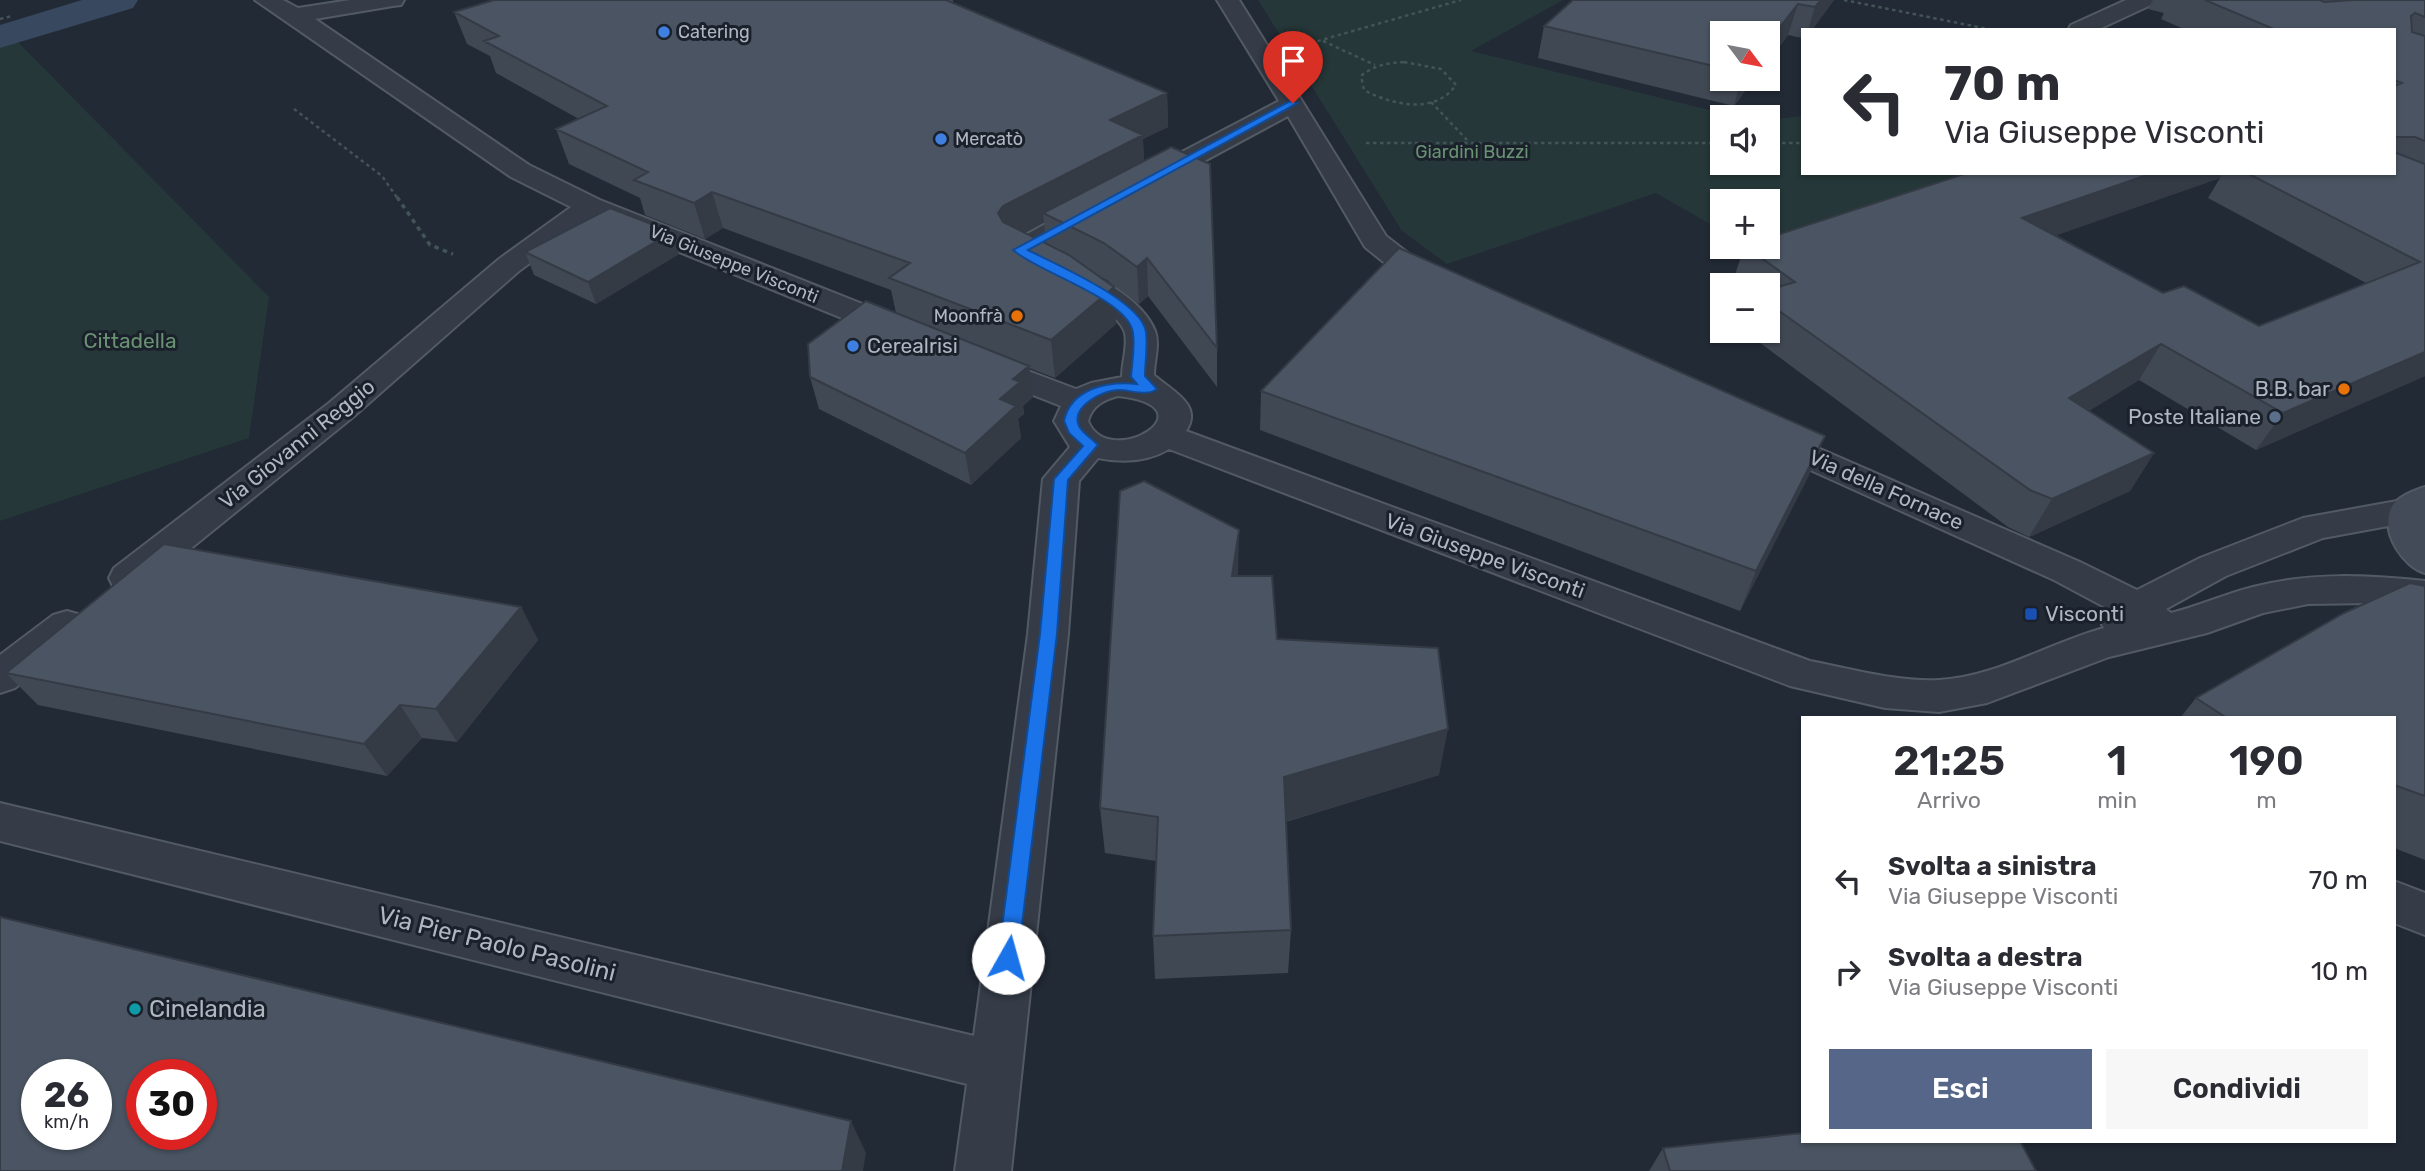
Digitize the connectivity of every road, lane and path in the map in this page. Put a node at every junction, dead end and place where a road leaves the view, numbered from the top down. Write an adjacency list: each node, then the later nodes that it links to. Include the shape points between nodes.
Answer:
1 (265, 0): 8 (street, Via Giuseppe Visconti)
2 (393, 0): 8 (street)
3 (416, 0): 13 (street)
4 (1228, 0): 15 (street)
5 (1461, 0): 14 (path)
6 (1844, 0): 11 (path)
7 (2143, 0): 12 (street)
8 (295, 15): 13 (street, Via Giuseppe Visconti)
9 (12, 16): 10 (path)
10 (0, 19)
11 (1983, 28)
12 (2083, 28)
13 (357, 37): 25 (street, Via Giuseppe Visconti, via 520,172)
14 (1322, 40): 15 (path); 16 (path)
15 (1264, 57): 18 (street)
16 (1375, 66): 17 (path, via 1361,76 1364,90 1401,103); 17 (path, via 1404,61 1446,72 1454,78 1453,92)
17 (1431, 102): 20 (path)
18 (1293, 103): 24 (street); 30 (street, via 1019,250 1115,301 1130,316 1140,330 1138,377)
19 (294, 109): 26 (path, via 382,176 430,245)
20 (1468, 142): 21 (path); 24 (path)
21 (1710, 143)
22 (1780, 143): 23 (path)
23 (1801, 143)
24 (1317, 144): 27 (street, via 1375,241 1433,288)
25 (590, 206): 26 (street, Via Giovanni Reggio); 28 (street, Via Giuseppe Visconti)
26 (500, 273): 39 (street, Via Giovanni Reggio, via 313,433)
27 (1458, 299)
28 (923, 339)
29 (959, 354): 31 (street)
30 (1150, 389): 31 (street, via 1118,386); 33 (street, via 1173,404 1177,415)
31 (1079, 402): 34 (street, via 1071,421 1080,439)
32 (1734, 422): 38 (street, Via della Fornace, via 2067,571)
33 (1166, 436): 34 (street, via 1123,451); 40 (street, Via Giuseppe Visconti, via 1805,675)
34 (1091, 445): 44 (street, via 1061,479 1048,634)
35 (2417, 505): 36 (main road, via 2406,526 2412,544); 38 (street, via 2316,527 2213,567 2151,600)
36 (2425, 560)
37 (2425, 595): 38 (street, Via Giuseppe Visconti, via 2373,589 2308,590 2256,600 2207,619)
38 (2152, 619): 40 (street, Via Giuseppe Visconti, via 2101,644 1987,687)
39 (0, 677)
40 (1971, 705)
41 (0, 822): 44 (street, Via Pier Paolo Pasolini)
42 (2396, 903): 43 (street)
43 (2425, 914)
44 (995, 1066): 45 (street)
45 (983, 1171)

